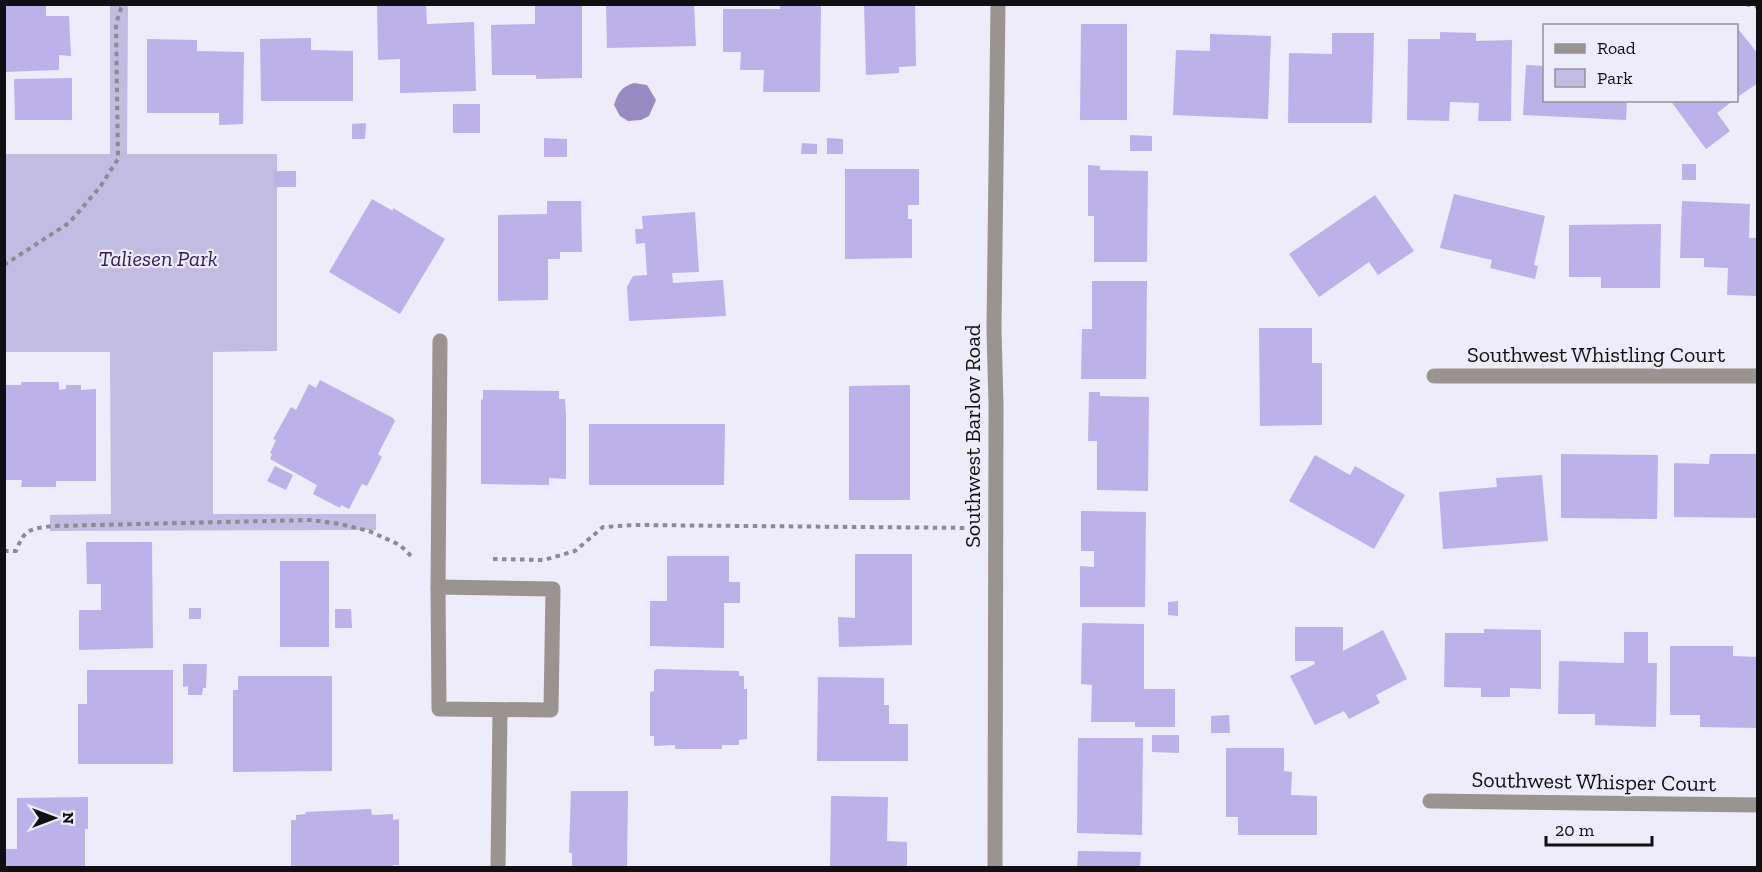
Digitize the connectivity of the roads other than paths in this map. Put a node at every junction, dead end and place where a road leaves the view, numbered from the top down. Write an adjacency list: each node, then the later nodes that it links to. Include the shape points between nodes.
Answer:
1 (998, 4): 10 (street, Southwest Barlow Road)
2 (440, 341): 5 (street)
3 (1434, 376): 4 (street, Southwest Whistling Court)
4 (1758, 376)
5 (438, 587): 6 (street, via 439,709); 6 (street, via 553,589 552,710)
6 (500, 710): 9 (street)
7 (1430, 801): 8 (street, Southwest Whisper Court)
8 (1758, 805)
9 (498, 867)
10 (995, 867)

